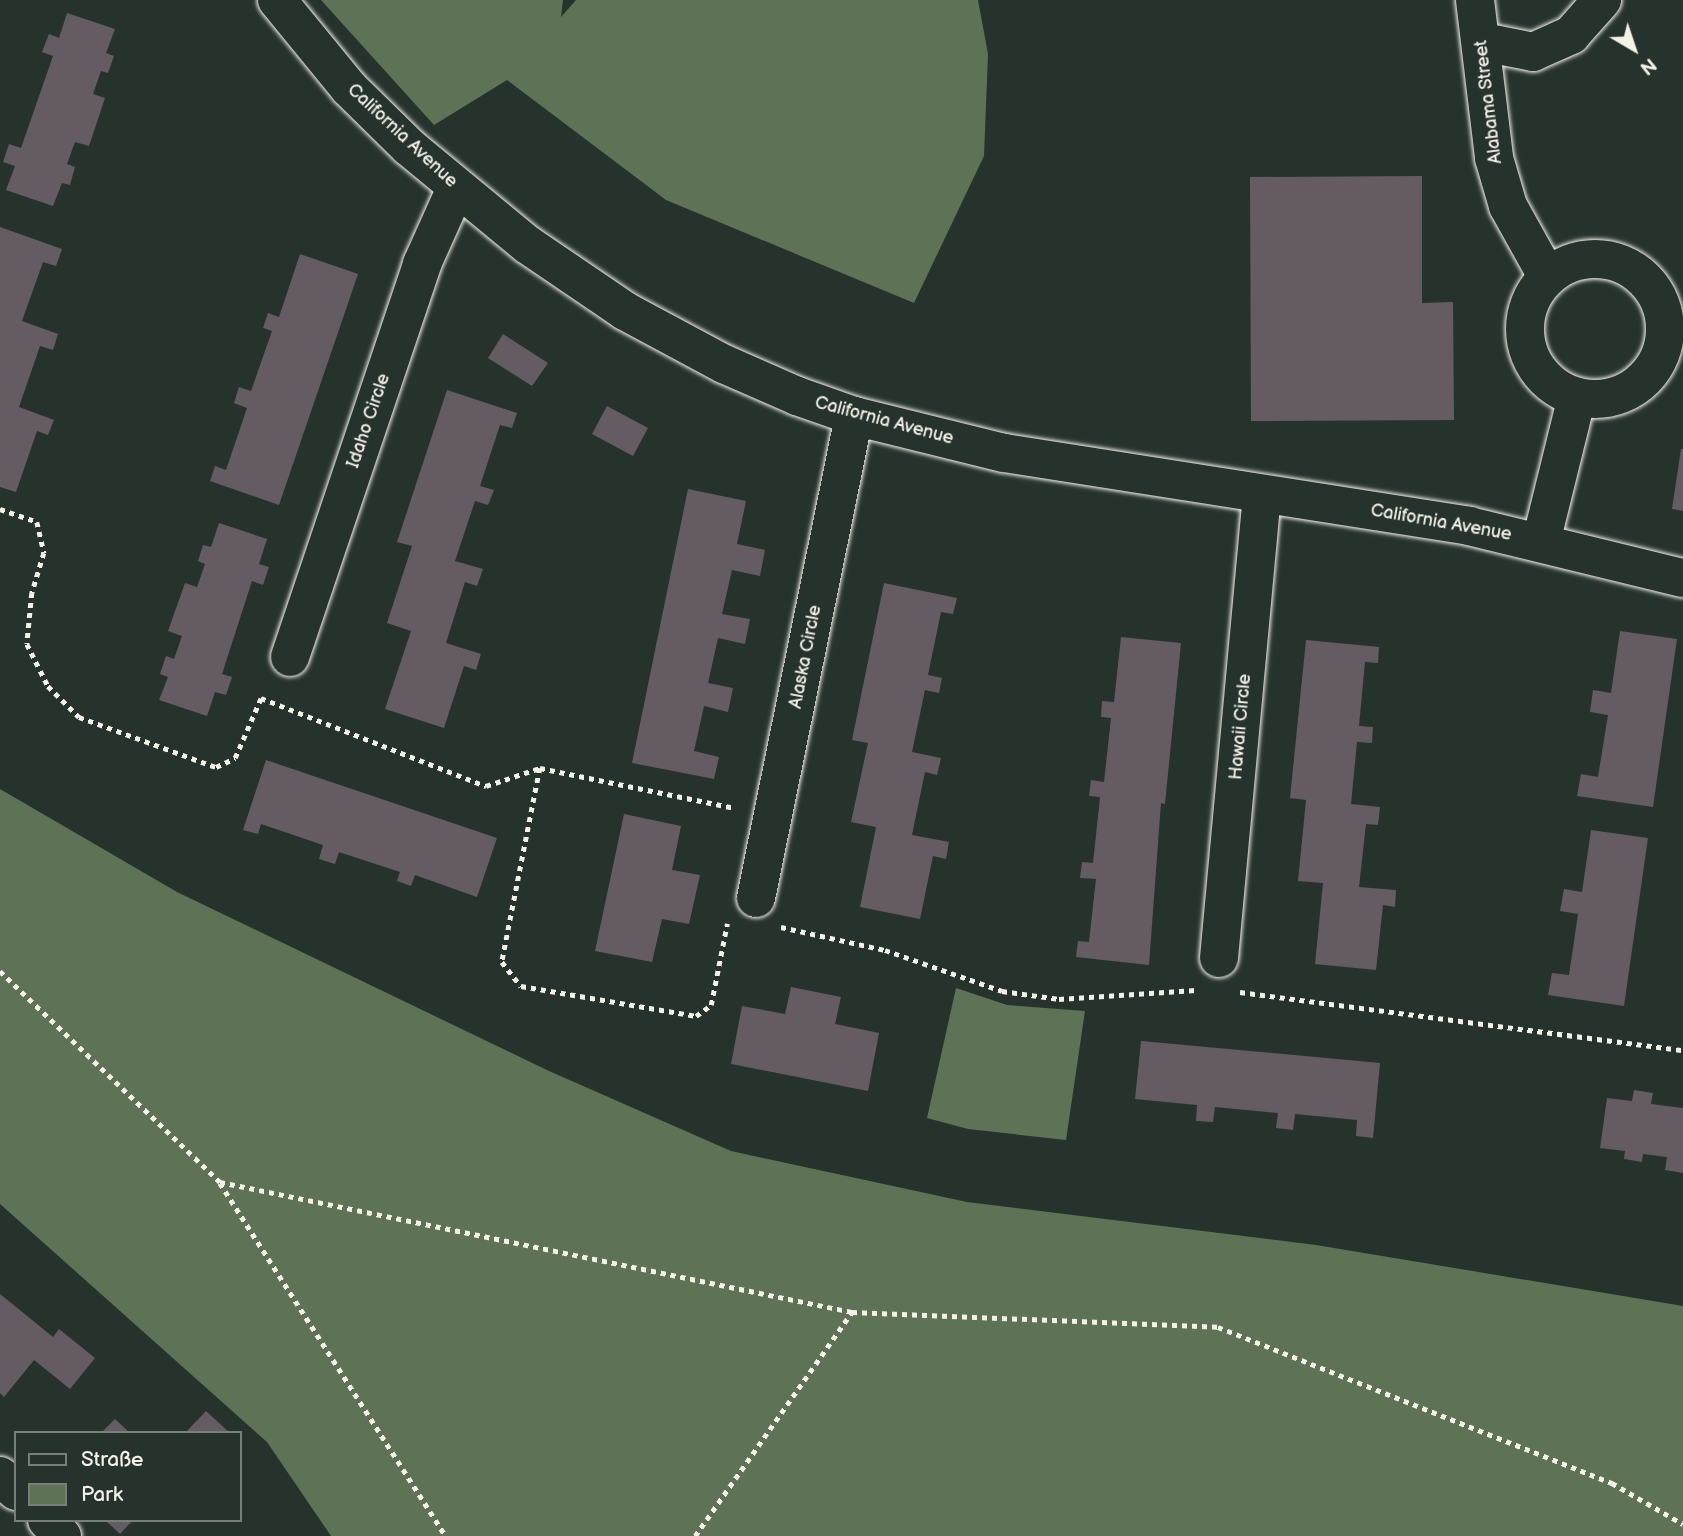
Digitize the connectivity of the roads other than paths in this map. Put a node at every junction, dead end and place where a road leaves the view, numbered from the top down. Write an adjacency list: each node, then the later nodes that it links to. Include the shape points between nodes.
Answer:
1 (277, 0): 5 (street, California Avenue, via 349,88)
2 (1475, 0): 4 (street, Alabama Street)
3 (1602, 0): 4 (street, via 1571,35 1533,52)
4 (1483, 42): 6 (street, Alabama Street, via 1494,158 1508,206)
5 (457, 188): 9 (street, California Avenue, via 528,245 625,311 724,364); 13 (street, Idaho Circle, via 422,264)
6 (1547, 276): 7 (street, via 1589,258 1612,260 1633,269 1651,285); 8 (street, via 1527,308 1526,346 1545,379)
7 (1674, 327): 8 (street, via 1656,363 1631,389 1596,399)
8 (1577, 397): 11 (street)
9 (855, 416): 10 (street, California Avenue, via 1004,453); 14 (street, Alaska Circle)
10 (1262, 496): 11 (street, California Avenue, via 1401,514); 15 (street, Hawaii Circle)
11 (1541, 542): 12 (street, California Avenue)
12 (1683, 578)
13 (290, 657)
14 (755, 914)
15 (1216, 979)
16 (0, 1476): 17 (street)
17 (14, 1489)
18 (49, 1522): 19 (street)
19 (62, 1536)

